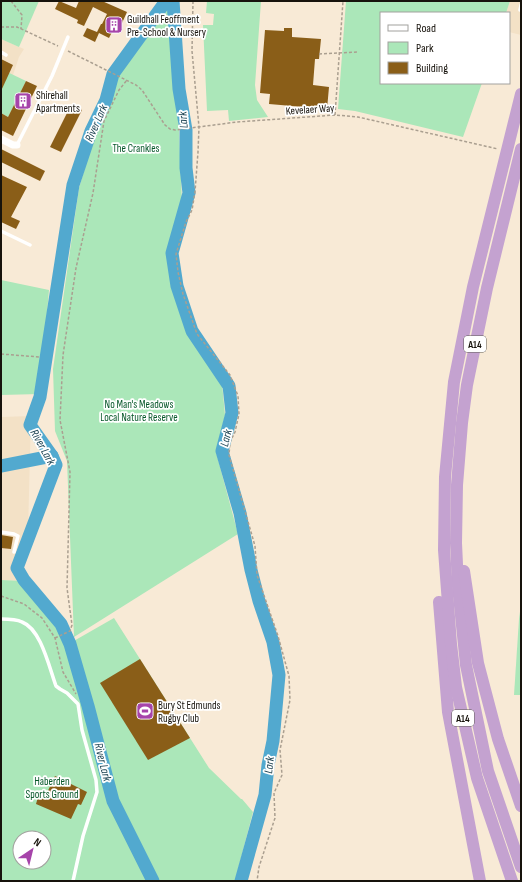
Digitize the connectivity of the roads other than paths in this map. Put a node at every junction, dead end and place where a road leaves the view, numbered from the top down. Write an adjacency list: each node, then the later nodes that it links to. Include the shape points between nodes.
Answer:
1 (521, 5): 2 (lane)
2 (520, 10)
3 (68, 37): 8 (lane, via 52,76)
4 (1, 52): 5 (lane)
5 (6, 55)
6 (521, 94): 14 (highway, A14, via 473,287 454,382 445,477)
7 (1, 139): 8 (street)
8 (17, 145)
9 (521, 149): 13 (highway, A14, via 487,288 467,385 457,485)
10 (1, 231): 11 (lane)
11 (30, 245)
12 (1, 532): 15 (lane, via 18,536)
13 (456, 543): 17 (highway, via 464,573 478,663 498,739); 18 (highway, A14, via 466,665 488,771)
14 (444, 550): 20 (highway, via 437,578 448,712); 21 (highway, A14, via 450,644 456,687 477,778)
15 (14, 552)
16 (1, 619): 19 (lane, via 22,621 32,627 38,635 56,686 78,704 97,792 83,836)
17 (521, 806)
18 (521, 867)
19 (73, 881)
20 (480, 881)
21 (512, 881)

